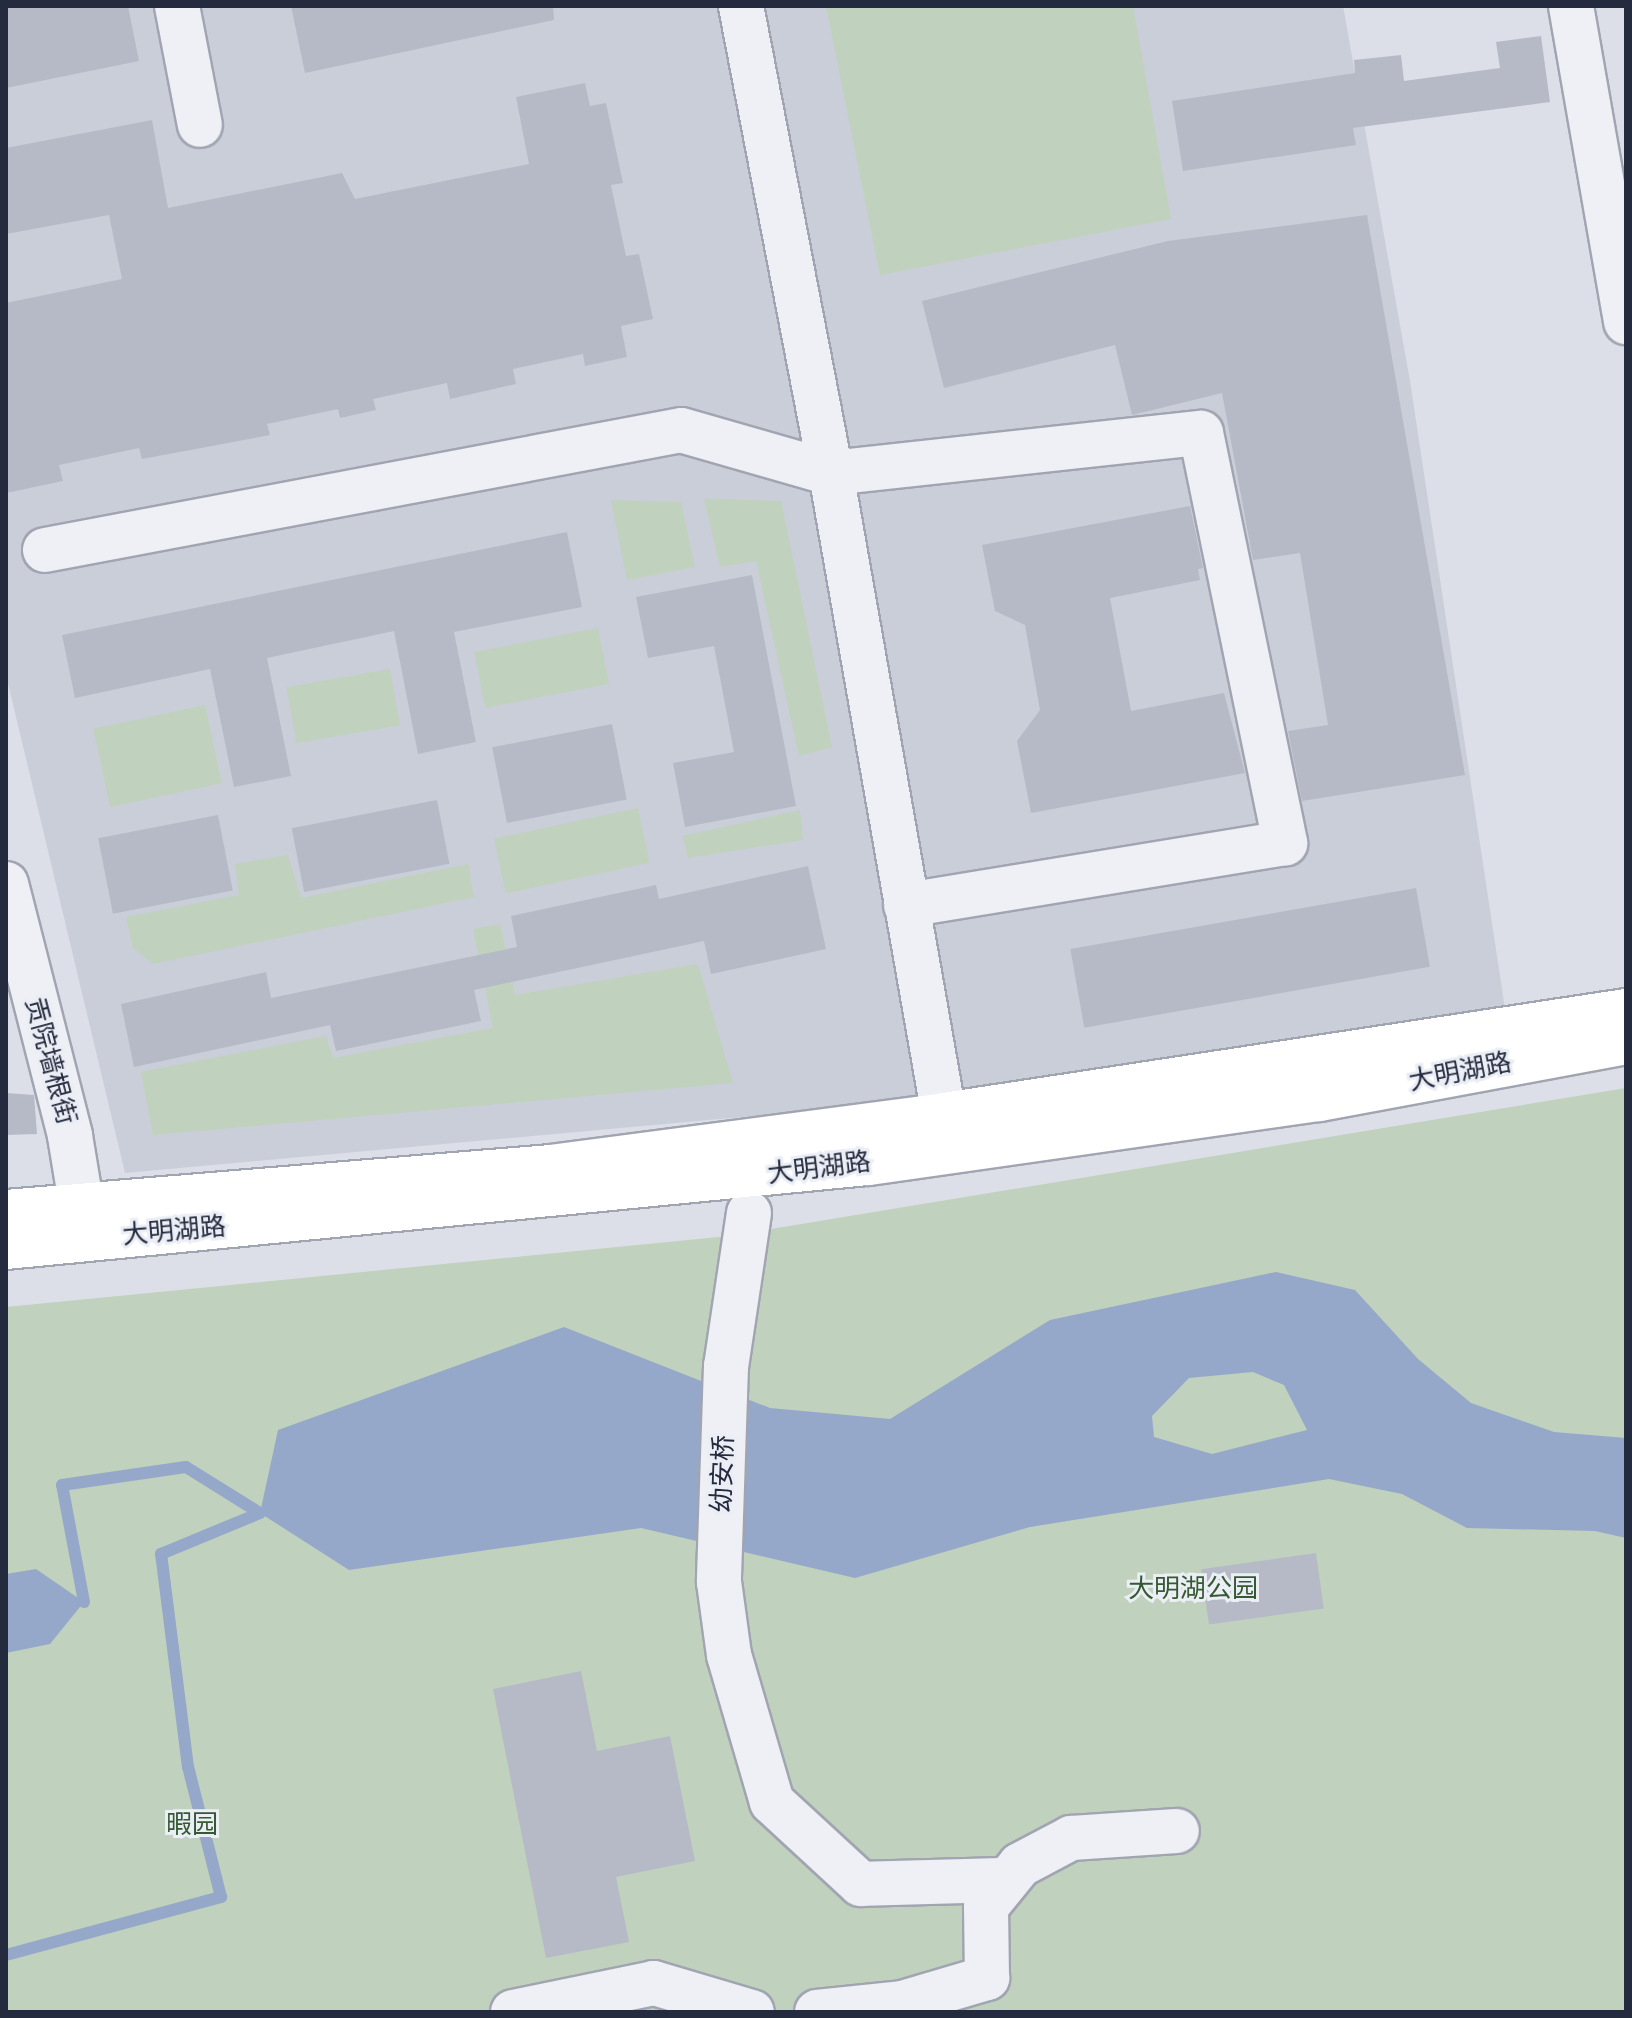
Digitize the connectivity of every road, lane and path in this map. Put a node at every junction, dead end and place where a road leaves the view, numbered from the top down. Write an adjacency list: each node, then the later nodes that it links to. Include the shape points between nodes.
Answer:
1 (177, 6): 4 (street)
2 (741, 6): 6 (street)
3 (1571, 6): 5 (street)
4 (200, 125)
5 (1626, 322)
6 (831, 473): 7 (street, via 681,430); 9 (street); 9 (street, via 1201,433 1285,843)
7 (45, 550)
8 (6, 884): 15 (street, 贡院墙根街)
9 (906, 905): 12 (street)
10 (1626, 1011): 12 (main road, 大明湖路)
11 (1626, 1042): 15 (main road, 大明湖路, via 1319,1099 882,1161)
12 (944, 1115): 15 (main road, 大明湖路)
13 (6, 1212): 15 (main road, 大明湖路)
14 (749, 1213): 18 (street, 幼安桥, via 726,1366 719,1582 729,1655 772,1802 861,1884)
15 (84, 1222): 16 (main road, 大明湖路)
16 (6, 1247)
17 (1177, 1831): 18 (street, via 1071,1838 1020,1865)
18 (1007, 1880): 21 (street, via 986,1907 987,1978 902,2003)
19 (513, 2012): 20 (street, via 654,1983)
20 (752, 2012)
21 (817, 2012)

